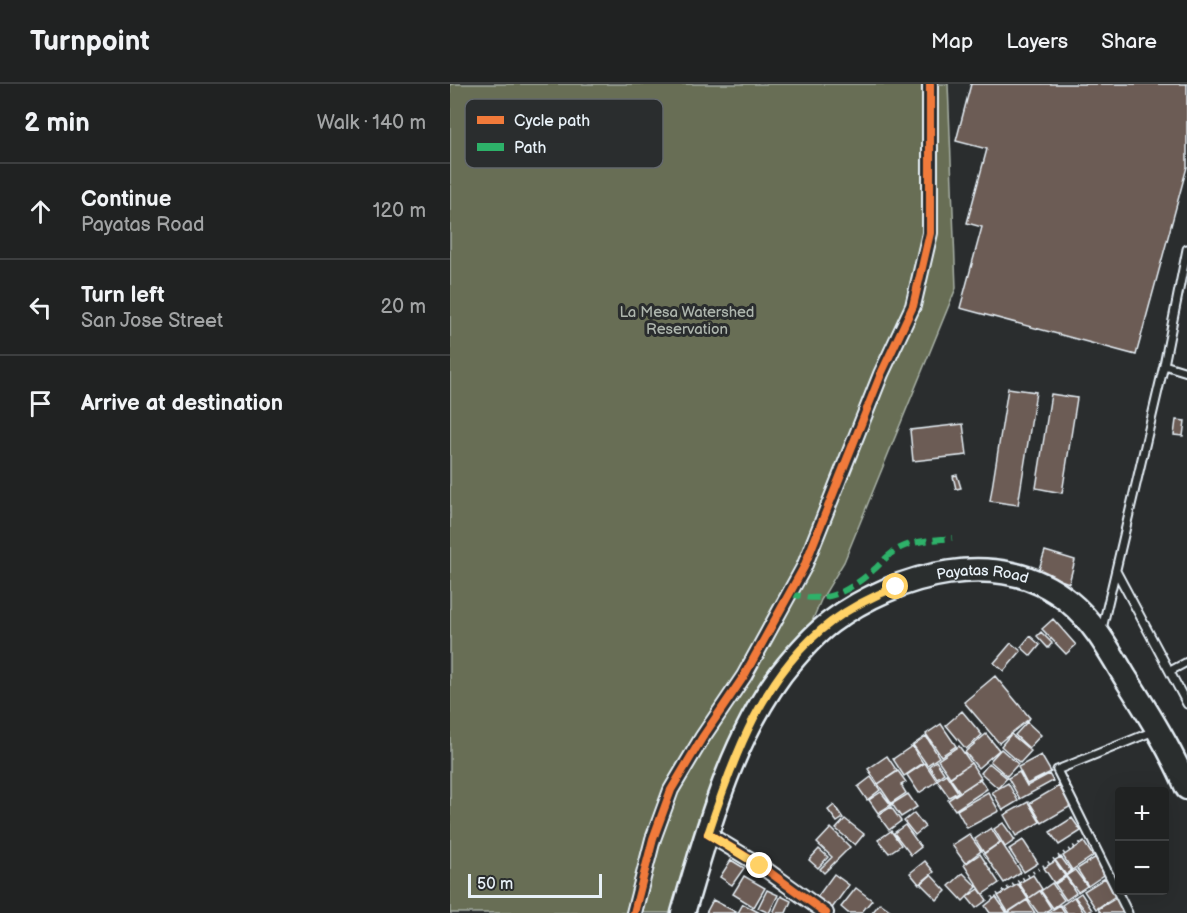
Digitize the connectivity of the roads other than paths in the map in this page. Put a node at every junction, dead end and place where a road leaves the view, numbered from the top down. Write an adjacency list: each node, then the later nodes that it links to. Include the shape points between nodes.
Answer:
1 (930, 84): 13 (street, via 930,233 913,306 881,374 804,567 744,676 671,790 653,839)
2 (1187, 249): 3 (lane)
3 (1164, 365): 4 (lane); 5 (lane)
4 (1187, 372)
5 (1116, 571): 6 (lane); 8 (lane)
6 (1101, 638): 10 (main road, Payatas Road); 12 (main road, Payatas Road, via 1083,615 1053,591 1002,573 945,573 873,596 814,636 780,676 740,746)
7 (1187, 662): 8 (lane)
8 (1170, 671): 9 (lane)
9 (1187, 704)
10 (1157, 729): 11 (main road, Payatas Road); 16 (lane, via 1057,770)
11 (1187, 788)
12 (708, 834): 14 (main road, Payatas Road); 15 (street)
13 (634, 913)
14 (683, 913)
15 (826, 913)
16 (1128, 913)

